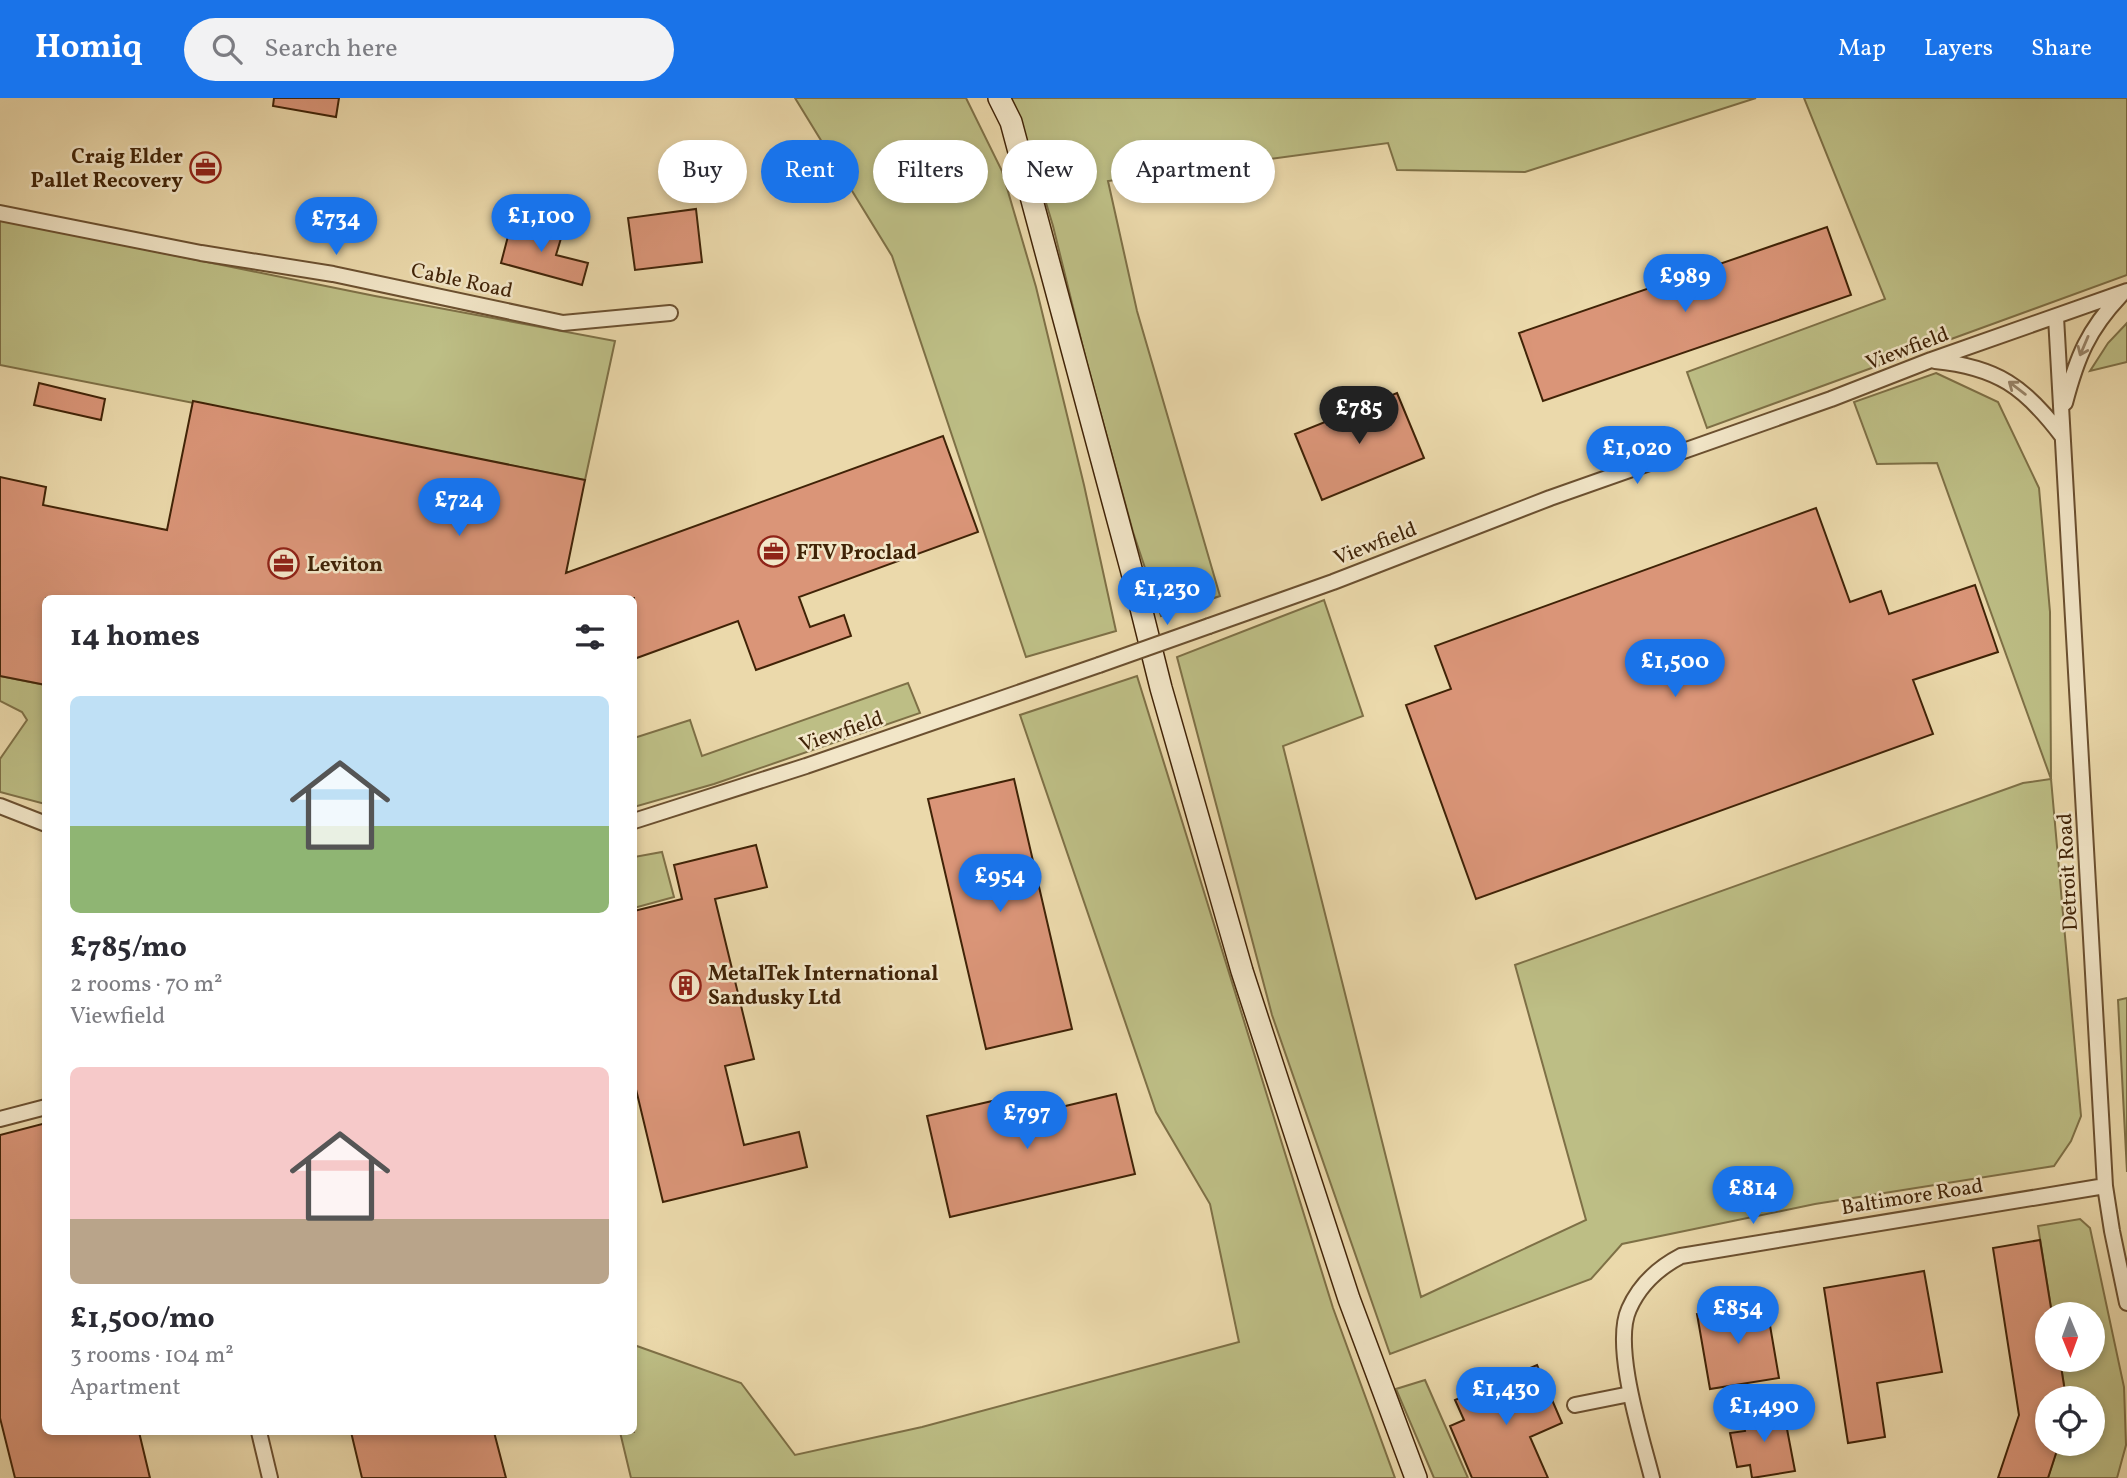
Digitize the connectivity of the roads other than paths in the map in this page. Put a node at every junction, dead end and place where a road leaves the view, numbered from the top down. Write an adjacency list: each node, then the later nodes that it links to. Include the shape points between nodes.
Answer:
1 (999, 98): 3 (main road)
2 (1012, 98): 3 (main road)
3 (1011, 122): 22 (main road, via 1161,688 1242,971 1349,1299)
4 (0, 213): 6 (street, Cable Road, via 333,274 563,323)
5 (2126, 291): 7 (street, Viewfield); 9 (street, Detroit Road, one-way to 9, via 2088,336)
6 (670, 313)
7 (2056, 317): 8 (street, Viewfield); 9 (street, Detroit Road)
8 (1931, 360): 10 (street, one-way to 8, via 2042,409 2008,381 1976,368); 12 (street, Viewfield, bridge, via 1100,665)
9 (2062, 416): 10 (street, Detroit Road)
10 (2063, 437): 16 (street, Detroit Road)
11 (0, 806): 13 (street)
12 (637, 820)
13 (42, 822)
14 (42, 1108): 15 (street)
15 (0, 1119)
16 (2105, 1186): 17 (street, Detroit Road); 18 (street, Baltimore Road, via 1681,1256 1643,1285 1628,1311 1624,1344)
17 (2127, 1303)
18 (1630, 1394): 19 (street); 23 (street, Baltimore Road)
19 (1575, 1405)
20 (260, 1435): 21 (street)
21 (270, 1478)
22 (1416, 1478)
23 (1652, 1478)

